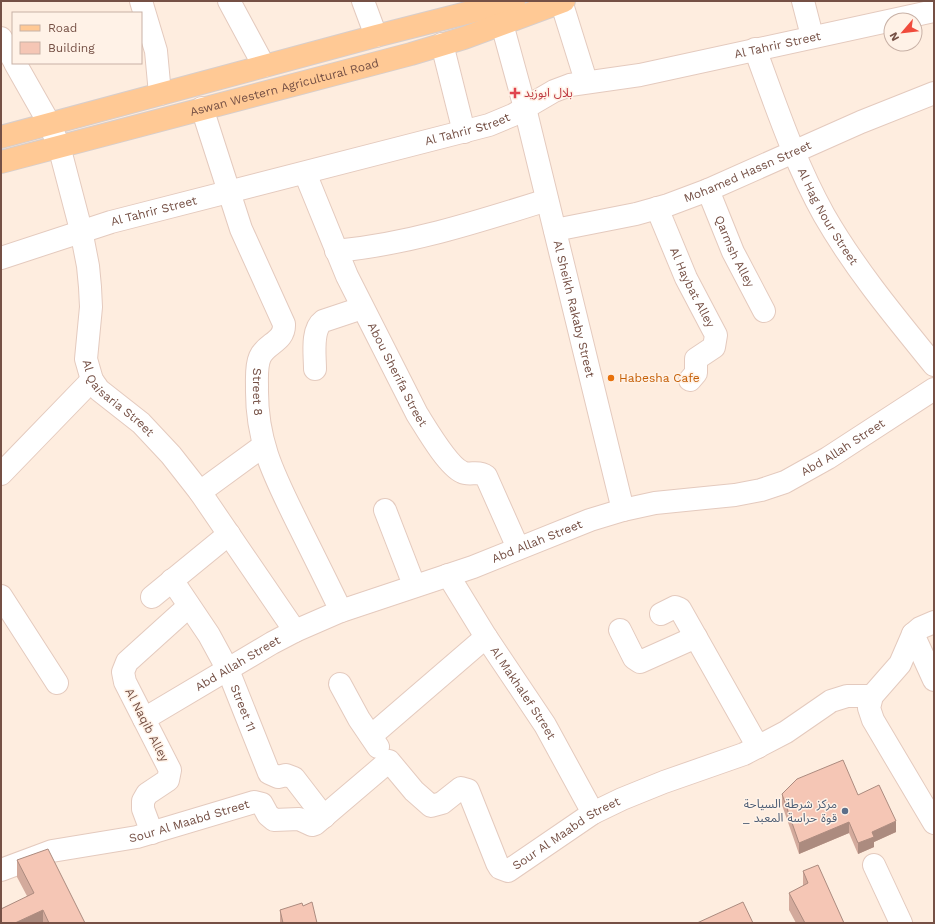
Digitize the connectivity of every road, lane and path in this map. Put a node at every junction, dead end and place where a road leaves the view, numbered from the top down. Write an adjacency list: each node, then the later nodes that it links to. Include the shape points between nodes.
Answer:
1 (140, 1): 19 (street, via 156,51)
2 (230, 1): 16 (street)
3 (363, 1): 9 (street)
4 (514, 1): 9 (main road, Aswan Western Agricultural Road)
5 (562, 1): 8 (main road, Aswan Western Agricultural Road); 17 (street)
6 (803, 1): 10 (street)
7 (934, 11): 10 (street, Al Tahrir Street)
8 (502, 24): 12 (main road, Aswan Western Agricultural Road); 21 (street, Al Sheikh Rakaby Street)
9 (376, 36): 16 (main road, Aswan Western Agricultural Road)
10 (812, 36): 13 (street, Al Tahrir Street)
11 (1, 38): 14 (street)
12 (442, 44): 20 (main road, Aswan Western Agricultural Road); 23 (street)
13 (755, 49): 17 (street, Al Tahrir Street, via 640,75); 26 (street, Al Hag Nour Street)
14 (12, 57)
15 (16, 64): 22 (street, Al Qaisaria Street)
16 (264, 66): 19 (main road, Aswan Western Agricultural Road)
17 (586, 81): 21 (street, Al Tahrir Street, via 554,91)
18 (934, 93): 26 (street, Mohamed Hassn Street)
19 (160, 94): 22 (main road, Aswan Western Agricultural Road)
20 (202, 108): 25 (main road, Aswan Western Agricultural Road); 30 (street, Street 8)
21 (525, 108): 23 (street, Al Tahrir Street, via 495,122); 31 (street, Al Sheikh Rakaby Street)
22 (50, 123): 24 (main road, Aswan Western Agricultural Road); 25 (street, Al Qaisaria Street)
23 (464, 132): 28 (street, Al Tahrir Street)
24 (1, 137)
25 (59, 146): 27 (main road, Aswan Western Agricultural Road); 33 (street, Al Qaisaria Street)
26 (794, 151): 29 (street, Mohamed Hassn Street); 39 (street, Al Hag Nour Street, via 824,215 847,252)
27 (1, 162)
28 (305, 173): 30 (street, Al Tahrir Street); 35 (street, Abou Sherifa Street)
29 (708, 190): 32 (street, Mohamed Hassn Street); 38 (street, Qarmsh Alley, via 733,252)
30 (229, 192): 33 (street, Al Tahrir Street); 44 (street, Street 8, via 241,229 284,324 283,334 263,352 258,363 257,409)
31 (547, 200): 34 (street, Al Sheikh Rakaby Street); 35 (street, via 433,235 370,248)
32 (657, 208): 34 (street, Mohamed Hassn Street); 42 (street, Al Haybat Alley, via 686,278 716,335 714,347 696,360 696,373)
33 (81, 230): 36 (street, Al Tahrir Street); 41 (street, Al Qaisaria Street, via 90,287 86,359)
34 (555, 230): 48 (street, Al Sheikh Rakaby Street)
35 (336, 251): 37 (street, Abou Sherifa Street)
36 (1, 258)
37 (362, 308): 40 (street, via 318,325); 50 (street, Abou Sherifa Street, via 417,414 441,450 459,470 469,474 479,472 486,476)
38 (764, 311)
39 (934, 365)
40 (315, 368)
41 (92, 380): 45 (street); 46 (street, Al Qaisaria Street, via 99,390 156,437)
42 (690, 380)
43 (934, 389): 48 (street, Abd Allah Street, via 828,458 785,482 736,495 656,503)
44 (263, 446): 46 (street); 57 (street, Street 8, via 275,478)
45 (1, 474)
46 (200, 492): 49 (street, Al Qaisaria Street)
47 (385, 510): 53 (street)
48 (623, 510): 50 (street, Abd Allah Street)
49 (228, 534): 52 (street); 61 (street, Al Qaisaria Street)
50 (518, 548): 51 (street, Abd Allah Street)
51 (448, 576): 53 (street, Abd Allah Street); 63 (street, Al Makhalef Street)
52 (172, 580): 55 (street); 56 (street, Street 11)
53 (414, 585): 57 (street, Abd Allah Street)
54 (1, 596): 67 (street)
55 (152, 597)
56 (189, 606): 65 (street, Street 11); 70 (street, Al Naqib Alley, via 124,667 125,682)
57 (341, 611): 61 (street, Abd Allah Street)
58 (661, 614): 64 (street, via 675,608 680,610)
59 (934, 622): 62 (street)
60 (620, 630): 64 (street, via 634,658 640,662)
61 (295, 631): 65 (street, Abd Allah Street)
62 (913, 634): 66 (street); 69 (street, via 900,664)
63 (486, 637): 71 (street); 74 (street, Al Makhalef Street, via 545,725)
64 (696, 637): 72 (street)
65 (228, 670): 70 (street, Abd Allah Street); 75 (street, Street 11, via 269,773 278,777 286,775 294,778)
66 (934, 680)
67 (57, 682)
68 (340, 684): 71 (street)
69 (872, 696): 72 (street, Sour Al Maabd Street, via 847,696 831,701); 76 (street, via 869,708 873,720)
70 (144, 720): 77 (street, Al Naqib Alley, via 170,773 168,780 147,794 143,801 142,805)
71 (371, 736): 73 (street)
72 (758, 748): 74 (street, Sour Al Maabd Street, via 642,791)
73 (389, 761): 74 (street, Sour Al Maabd Street, via 414,791 431,806 442,804 461,788 468,790 497,863 504,870 513,869); 75 (street, Sour Al Maabd Street)
74 (593, 814)
75 (324, 817): 77 (street, Sour Al Maabd Street, via 312,825 299,819 274,820 262,804 254,802)
76 (934, 823)
77 (152, 833): 79 (street, Sour Al Maabd Street, via 52,851)
78 (874, 865): 80 (street)
79 (1, 870)
80 (901, 923)

